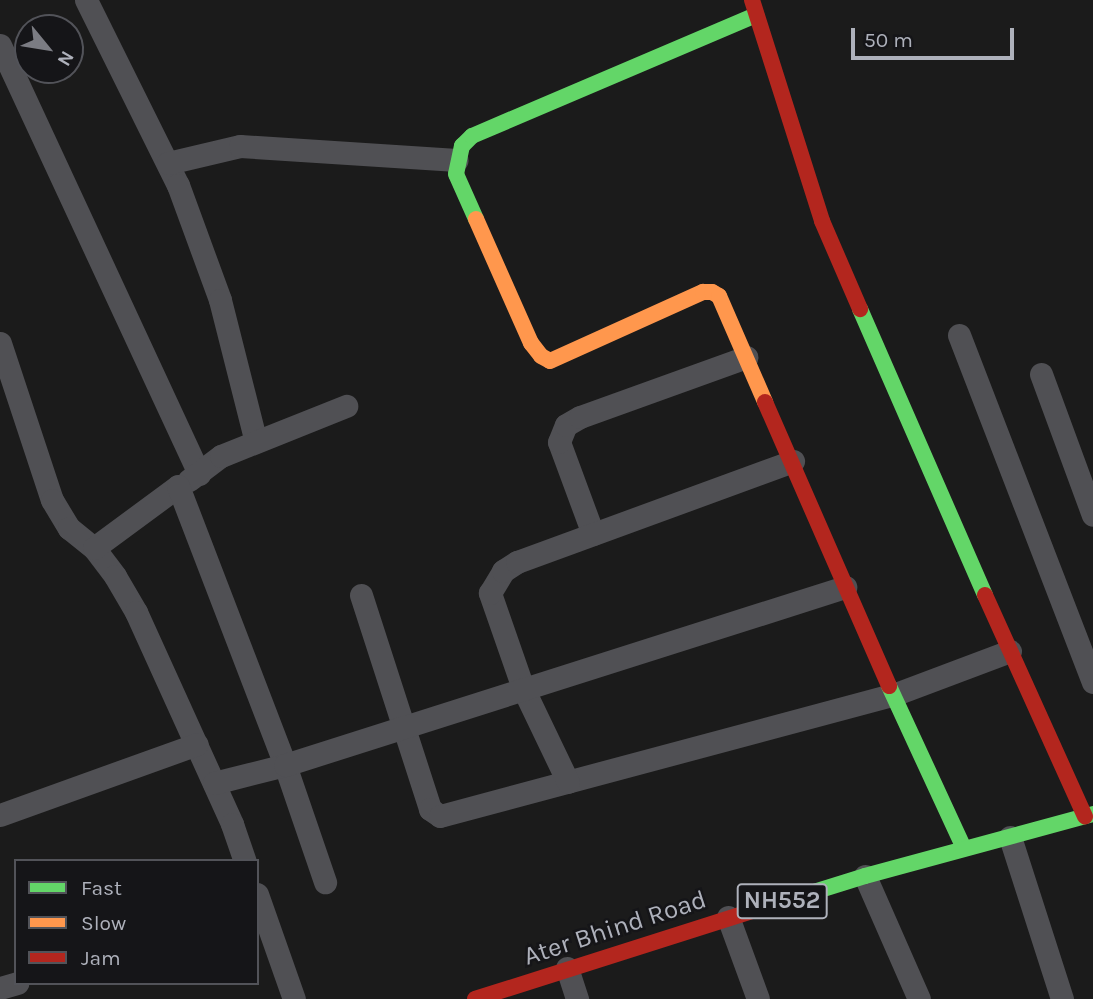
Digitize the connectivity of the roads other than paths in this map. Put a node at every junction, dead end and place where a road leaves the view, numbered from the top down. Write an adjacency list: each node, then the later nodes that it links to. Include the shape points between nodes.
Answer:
1 (86, 0): 6 (street)
2 (754, 7): 5 (main road, via 472,136); 21 (main road, via 822,221)
3 (0, 45): 4 (street)
4 (5, 69): 14 (street)
5 (457, 160): 6 (street, via 240,146); 9 (main road, via 456,174 531,343 541,356 550,361 703,292 712,292 719,296)
6 (168, 163): 12 (street, via 220,300)
7 (959, 335): 22 (street)
8 (0, 343): 18 (street, via 52,500 69,528)
9 (747, 357): 13 (main road); 17 (street, via 566,425 559,442)
10 (1041, 374): 16 (street)
11 (346, 406): 12 (street)
12 (256, 442): 14 (street, via 221,456)
13 (793, 461): 17 (street); 19 (main road)
14 (199, 474): 15 (street)
15 (178, 486): 18 (street); 27 (street)
16 (1093, 515)
17 (593, 534): 23 (street, via 517,562 503,571 490,593)
18 (94, 548): 26 (street, via 136,612)
19 (845, 587): 23 (street); 24 (main road)
20 (361, 595): 25 (street)
21 (1010, 651): 24 (street); 31 (main road)
22 (1093, 682)
23 (523, 688): 25 (street); 28 (street)
24 (892, 695): 28 (street); 33 (main road)
25 (405, 725): 27 (street); 28 (street, via 430,809 440,817)
26 (197, 744): 29 (street); 30 (street)
27 (285, 765): 29 (street); 36 (street)
28 (568, 782)
29 (214, 783): 34 (street)
30 (0, 814)
31 (1089, 815): 32 (main road, Ater Bhind Road / NH552)
32 (1010, 837): 33 (main road, Ater Bhind Road / NH552); 45 (street)
33 (964, 848): 35 (main road, Ater Bhind Road / NH552)
34 (244, 859)
35 (865, 876): 38 (main road, Ater Bhind Road / NH552); 44 (street)
36 (325, 882)
37 (259, 904): 40 (street)
38 (728, 917): 39 (main road, Ater Bhind Road / NH552); 43 (street)
39 (567, 968): 41 (main road, Ater Bhind Road / NH552); 42 (street)
40 (294, 999)
41 (475, 999)
42 (577, 999)
43 (758, 999)
44 (919, 999)
45 (1062, 999)

